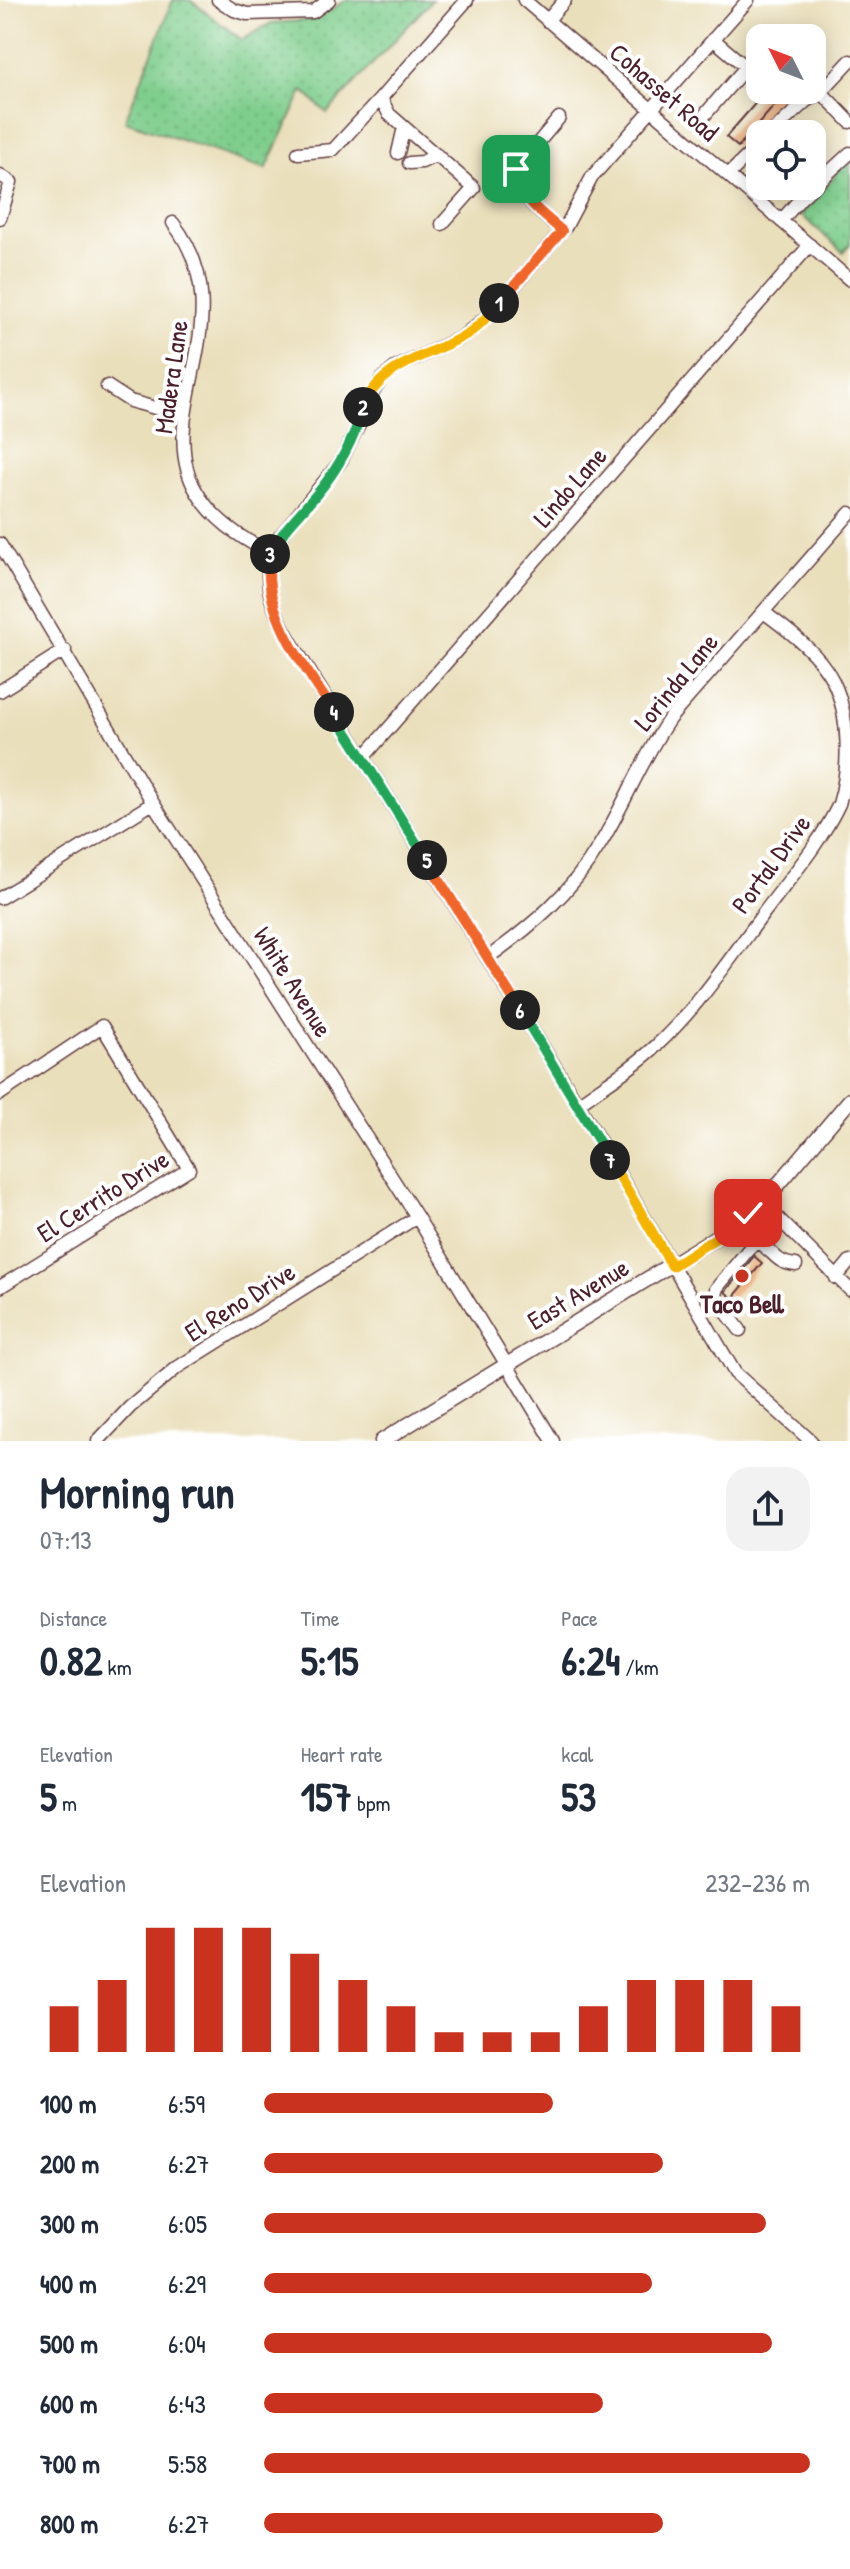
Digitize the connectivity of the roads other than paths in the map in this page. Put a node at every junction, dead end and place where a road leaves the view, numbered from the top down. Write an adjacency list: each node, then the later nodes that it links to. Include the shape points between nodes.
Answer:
1 (218, 0): 2 (street, via 247,14 313,12)
2 (329, 0)
3 (467, 0): 12 (street)
4 (524, 0): 7 (street, Cohasset Road)
5 (565, 0): 7 (street)
6 (748, 0): 8 (street)
7 (547, 21): 14 (street, Cohasset Road)
8 (713, 39): 14 (street); 16 (street, via 746,67)
9 (850, 61): 10 (street)
10 (826, 87)
11 (826, 97): 18 (street)
12 (381, 98): 19 (street); 20 (street, via 333,150)
13 (803, 104): 17 (street)
14 (651, 110): 27 (street, Cohasset Road); 32 (street, via 592,177)
15 (559, 118): 32 (street, via 516,169 525,198)
16 (702, 118)
17 (785, 120)
18 (850, 122)
19 (404, 127): 21 (street); 23 (street)
20 (298, 153)
21 (398, 153)
22 (850, 153): 29 (street)
23 (437, 155): 25 (street); 31 (street, via 474,188)
24 (746, 158): 27 (street)
25 (409, 163)
26 (0, 175): 28 (street, via 11,182)
27 (728, 175): 29 (street, Cohasset Road)
28 (0, 218)
29 (781, 221): 33 (street, Cohasset Road)
30 (173, 223): 36 (street, Madera Lane, via 197,262 202,295 199,351)
31 (442, 224)
32 (562, 231): 39 (street, via 476,328 382,379 364,404 341,461)
33 (810, 245): 34 (street, Cohasset Road); 43 (street, Lindo Lane)
34 (850, 280)
35 (107, 386): 36 (street, via 130,401)
36 (184, 416): 39 (street, Madera Lane, via 184,458 201,501 230,531)
37 (850, 513): 40 (street, Lorinda Lane)
38 (0, 544): 41 (street, White Avenue)
39 (270, 553): 43 (street, via 267,572 274,613)
40 (765, 613): 46 (street, Lorinda Lane, via 662,729 581,873 543,915); 49 (street, Portal Drive, via 820,661 842,702 850,752 839,803 811,850 669,1034)
41 (65, 650): 42 (street); 44 (street, White Avenue)
42 (0, 691)
43 (363, 758): 46 (street)
44 (153, 803): 45 (street); 51 (street, White Avenue)
45 (0, 898)
46 (487, 958): 49 (street)
47 (0, 1094): 56 (street, El Cerrito Drive, via 102,1026 189,1169)
48 (850, 1100): 50 (main road, East Avenue)
49 (578, 1104): 54 (street)
50 (761, 1201): 54 (main road, East Avenue); 55 (street)
51 (417, 1217): 59 (street, White Avenue); 60 (street, El Reno Drive, via 178,1367)
52 (850, 1261): 55 (street)
53 (796, 1265): 58 (street, via 782,1264 769,1249 752,1245 716,1289 717,1300)
54 (672, 1266): 59 (main road, East Avenue); 63 (street, via 735,1373)
55 (836, 1278): 57 (street)
56 (0, 1287)
57 (850, 1290)
58 (740, 1330)
59 (505, 1366): 61 (main road, East Avenue); 62 (street, White Avenue)
60 (98, 1441)
61 (382, 1441)
62 (553, 1441)
63 (811, 1441)

